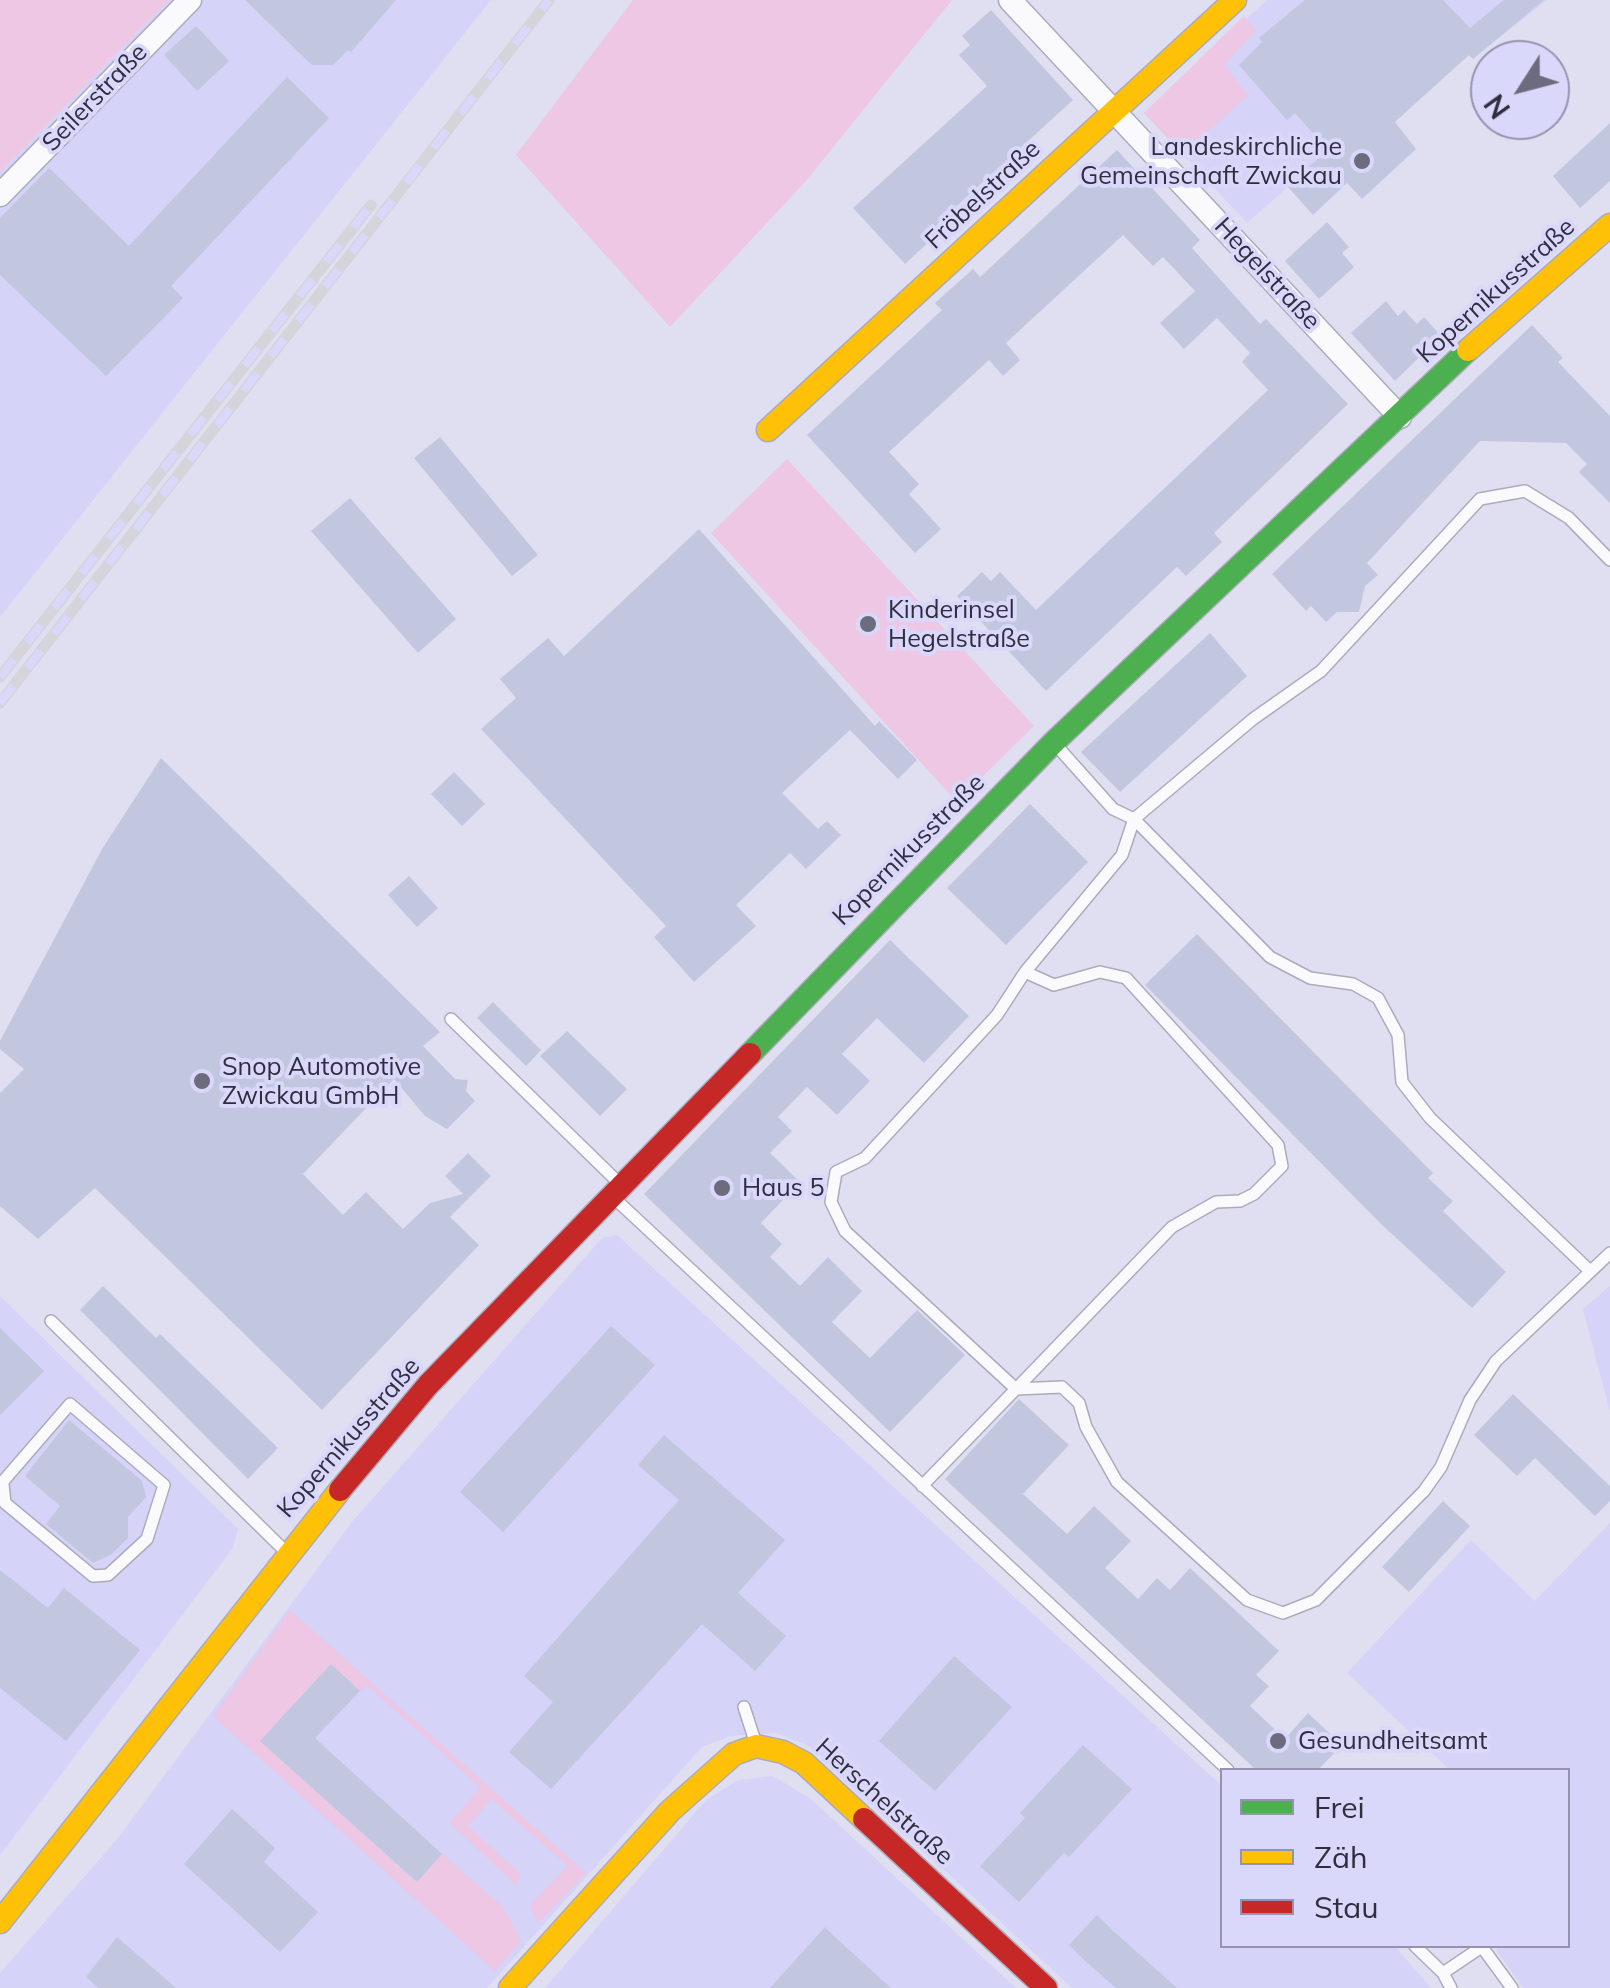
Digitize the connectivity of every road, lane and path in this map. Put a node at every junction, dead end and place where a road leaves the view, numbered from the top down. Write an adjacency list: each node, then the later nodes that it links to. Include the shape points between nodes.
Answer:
1 (190, 0): 5 (street, Seilerstraße)
2 (1010, 0): 4 (street, Hegelstraße)
3 (1235, 0): 4 (street, Fröbelstraße)
4 (1115, 111): 7 (street, Hegelstraße); 8 (street, Fröbelstraße)
5 (0, 195)
6 (1610, 226): 7 (street, Kopernikusstraße, via 1530,292)
7 (1400, 417): 10 (street, Kopernikusstraße)
8 (768, 430)
9 (1610, 560): 11 (lane, via 1569,518 1525,491 1480,499 1321,671)
10 (1054, 742): 11 (lane, via 1113,808); 14 (street, Kopernikusstraße)
11 (1134, 819): 12 (lane, via 1122,856); 16 (lane, via 1270,957 1310,978 1353,984 1378,998 1398,1035 1402,1082 1411,1094)
12 (1025, 972): 18 (lane, via 997,1015 921,1100 865,1158 836,1172 831,1202 846,1231); 18 (lane, via 1054,985 1100,972 1126,978 1278,1145 1282,1166 1254,1194 1216,1202 1172,1227)
13 (450, 1019): 14 (lane)
14 (615, 1190): 20 (lane); 21 (street, Kopernikusstraße, via 428,1385)
15 (1610, 1253): 16 (lane)
16 (1590, 1271): 18 (lane, via 1496,1361 1424,1491 1316,1600 1283,1612 1247,1600 1117,1482 1079,1403 1062,1386)
17 (51, 1321): 21 (lane, Kopernikusstraße)
18 (1016, 1389): 20 (lane)
19 (2, 1485): 19 (lane, via 70,1404 164,1485 147,1538 108,1575 92,1576 5,1504)
20 (922, 1486): 24 (lane)
21 (286, 1553): 25 (street, Kopernikusstraße)
22 (744, 1707): 23 (lane)
23 (756, 1746): 30 (street, via 702,1780); 31 (street, Herschelstraße, via 804,1764)
24 (1226, 1768)
25 (0, 1922)
26 (1417, 1948): 29 (lane)
27 (1479, 1948): 29 (lane)
28 (1483, 1948): 33 (lane)
29 (1443, 1972): 32 (lane)
30 (510, 1988)
31 (1046, 1988)
32 (1451, 1988)
33 (1512, 1988)

